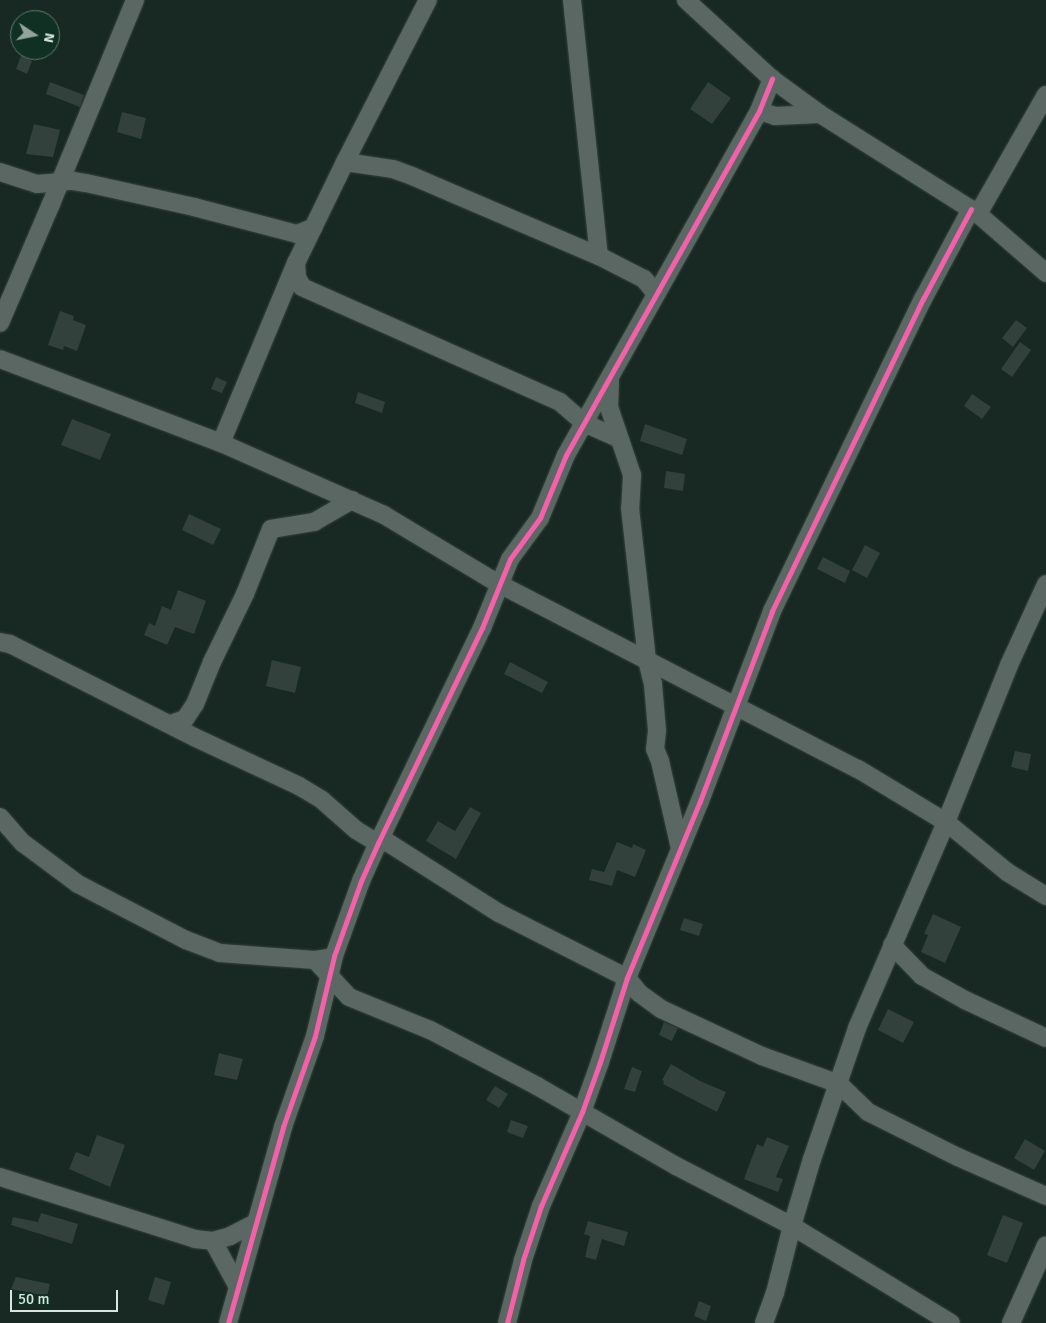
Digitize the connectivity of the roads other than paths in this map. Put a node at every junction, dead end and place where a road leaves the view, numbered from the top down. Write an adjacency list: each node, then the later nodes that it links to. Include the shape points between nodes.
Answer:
1 (134, 0): 11 (street)
2 (428, 0): 9 (street)
3 (572, 0): 16 (street)
4 (686, 0): 5 (street)
5 (772, 79): 7 (street); 8 (street)
6 (1046, 94): 14 (street)
7 (759, 111): 8 (street, via 775,116); 18 (street)
8 (820, 114): 14 (street)
9 (345, 162): 15 (street, via 314,227); 16 (street, via 393,169)
10 (0, 172): 12 (street)
11 (60, 182): 12 (street); 13 (street); 15 (street, via 86,183 194,207)
12 (36, 184): 13 (street)
13 (51, 204): 22 (street)
14 (975, 211): 19 (street); 33 (street, via 923,299 779,595)
15 (301, 240): 17 (street)
16 (599, 256): 20 (street)
17 (296, 263): 25 (street, via 302,287 560,402); 27 (street)
18 (668, 272): 20 (street); 21 (street)
19 (1046, 273)
20 (644, 278): 21 (street)
21 (656, 294): 24 (street)
22 (0, 323)
23 (0, 359): 27 (street)
24 (611, 375): 25 (street); 26 (street, via 608,402)
25 (584, 423): 26 (street); 29 (street, via 566,455 540,518 510,559)
26 (618, 438): 32 (street, via 632,475 630,508)
27 (221, 443): 28 (street)
28 (352, 500): 29 (street, via 384,515); 34 (street, via 314,522 271,529 195,704 185,719)
29 (499, 584): 32 (street); 36 (street, via 482,628)
30 (1045, 589): 37 (street, via 1009,665)
31 (0, 642): 34 (street, via 10,644)
32 (647, 660): 33 (street); 40 (street, via 653,684 657,731 655,749)
33 (734, 707): 37 (street, via 858,769); 40 (street)
34 (171, 724): 38 (street, via 299,786 322,800)
35 (0, 817): 44 (street, via 23,843 78,884 186,940 220,953)
36 (388, 821): 38 (street); 39 (street)
37 (946, 822): 41 (street, via 1007,872); 42 (street)
38 (356, 830): 39 (street)
39 (378, 843): 43 (street); 46 (street, via 387,842 498,913)
40 (680, 848): 46 (street)
41 (1046, 896)
42 (892, 945): 49 (street, via 922,976); 50 (street, via 857,1028)
43 (334, 956): 44 (street); 45 (street)
44 (316, 960): 45 (street)
45 (330, 974): 47 (street); 48 (street)
46 (626, 978): 50 (street, via 661,1009 762,1056); 51 (street)
47 (349, 997): 48 (street); 51 (street, via 430,1030)
48 (325, 1000): 54 (street)
49 (1046, 1038)
50 (839, 1084): 53 (street, via 868,1112); 55 (street)
51 (582, 1112): 55 (street, via 676,1166); 60 (street, via 541,1206)
52 (0, 1177): 56 (street, via 195,1239)
53 (1046, 1196)
54 (255, 1223): 56 (street); 58 (street)
55 (792, 1226): 61 (street, via 775,1294); 62 (street)
56 (213, 1241): 58 (street)
57 (1046, 1245): 63 (street)
58 (238, 1286): 59 (street)
59 (228, 1323)
60 (507, 1323)
61 (764, 1323)
62 (951, 1323)
63 (1011, 1323)

